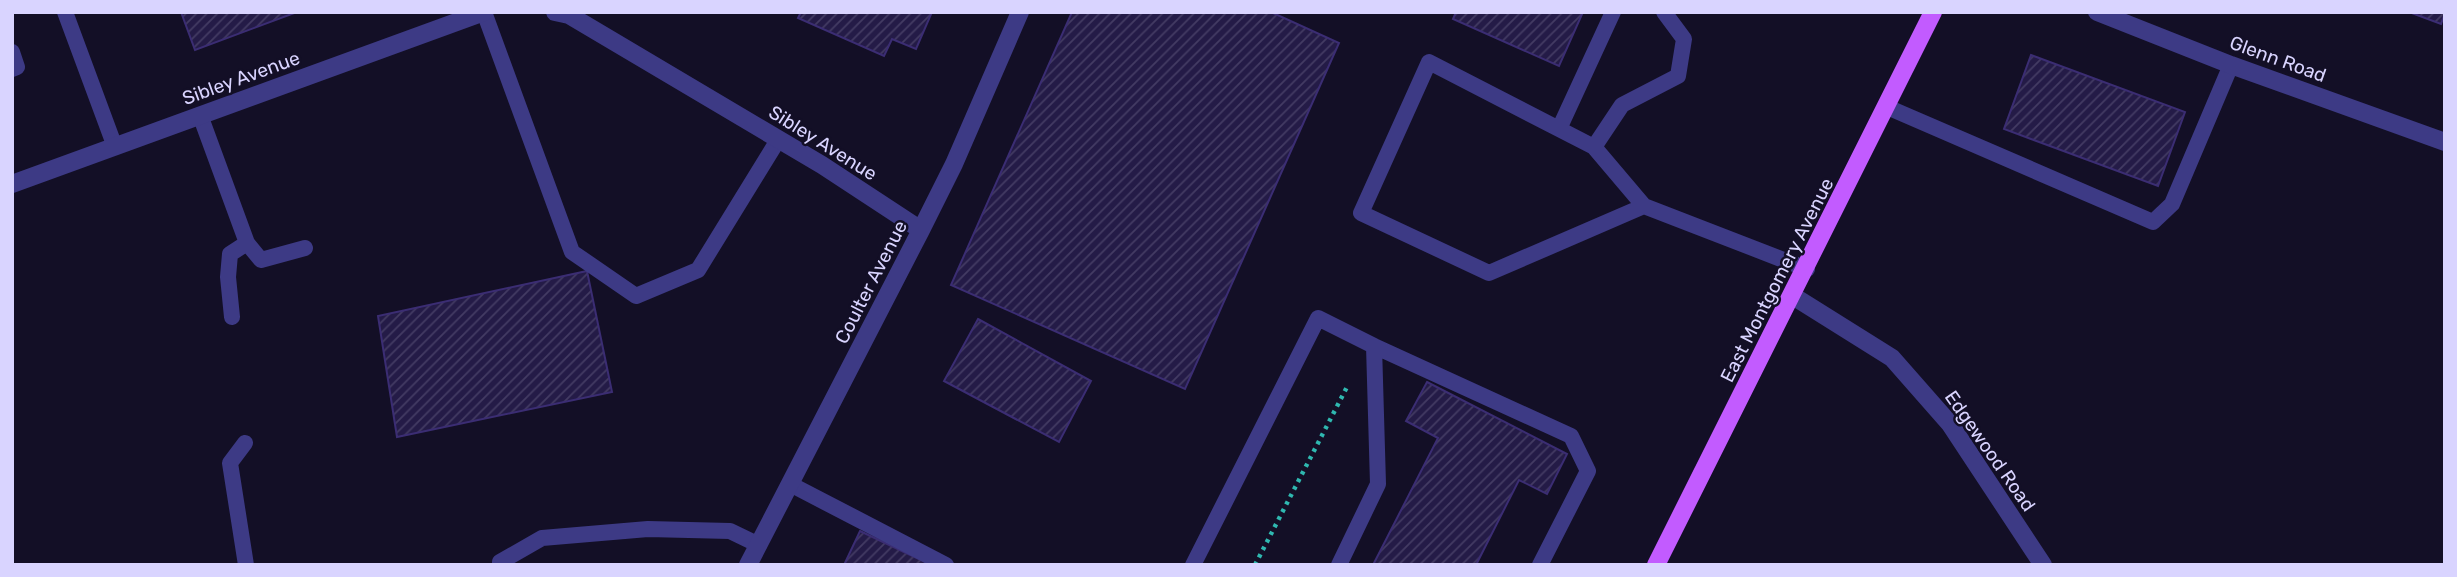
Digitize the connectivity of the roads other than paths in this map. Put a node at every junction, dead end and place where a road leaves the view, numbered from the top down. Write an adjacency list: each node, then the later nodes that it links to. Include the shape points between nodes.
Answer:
1 (65, 12): 18 (lane)
2 (484, 12): 13 (street, Sibley Avenue); 15 (lane, via 572,252 636,296 698,270)
3 (555, 12): 15 (street, Sibley Avenue, via 569,15)
4 (1020, 12): 21 (street, Coulter Avenue)
5 (1613, 12): 14 (lane)
6 (1664, 12): 17 (lane, via 1684,39 1678,76 1622,105)
7 (1933, 12): 12 (main road, East Montgomery Avenue)
8 (2097, 12): 10 (street, Glenn Road)
9 (12, 52): 11 (lane, via 17,67)
10 (2231, 65): 12 (lane, via 2172,204 2153,222); 16 (street, Glenn Road)
11 (12, 69)
12 (1886, 107): 24 (main road, East Montgomery Avenue)
13 (200, 115): 18 (street, Sibley Avenue); 22 (lane)
14 (1559, 129): 17 (lane); 20 (lane, via 1429,62 1361,213 1489,273)
15 (778, 140): 21 (street, Sibley Avenue)
16 (2445, 142)
17 (1594, 146): 20 (lane)
18 (115, 147): 19 (street, Sibley Avenue)
19 (12, 184)
20 (1644, 206): 24 (lane)
21 (921, 230): 29 (street, Coulter Avenue)
22 (247, 243): 23 (lane, via 261,260); 26 (lane, via 230,254)
23 (305, 248)
24 (1807, 269): 25 (main road, East Montgomery Avenue)
25 (1793, 296): 32 (main road, East Montgomery Avenue); 39 (street, Edgewood Road, via 1892,358 1950,424)
26 (232, 317)
27 (1371, 343): 36 (lane, via 1318,318); 37 (lane, via 1378,484); 38 (lane, via 1571,436 1588,471)
28 (246, 443): 33 (lane, via 230,463)
29 (790, 484): 30 (street, Coulter Avenue); 35 (lane)
30 (759, 545): 31 (lane, via 730,531 648,529 542,538); 34 (street, Coulter Avenue)
31 (500, 563)
32 (1658, 564)
33 (246, 565)
34 (748, 565)
35 (946, 565)
36 (1193, 565)
37 (1339, 565)
38 (1540, 565)
39 (2043, 565)

